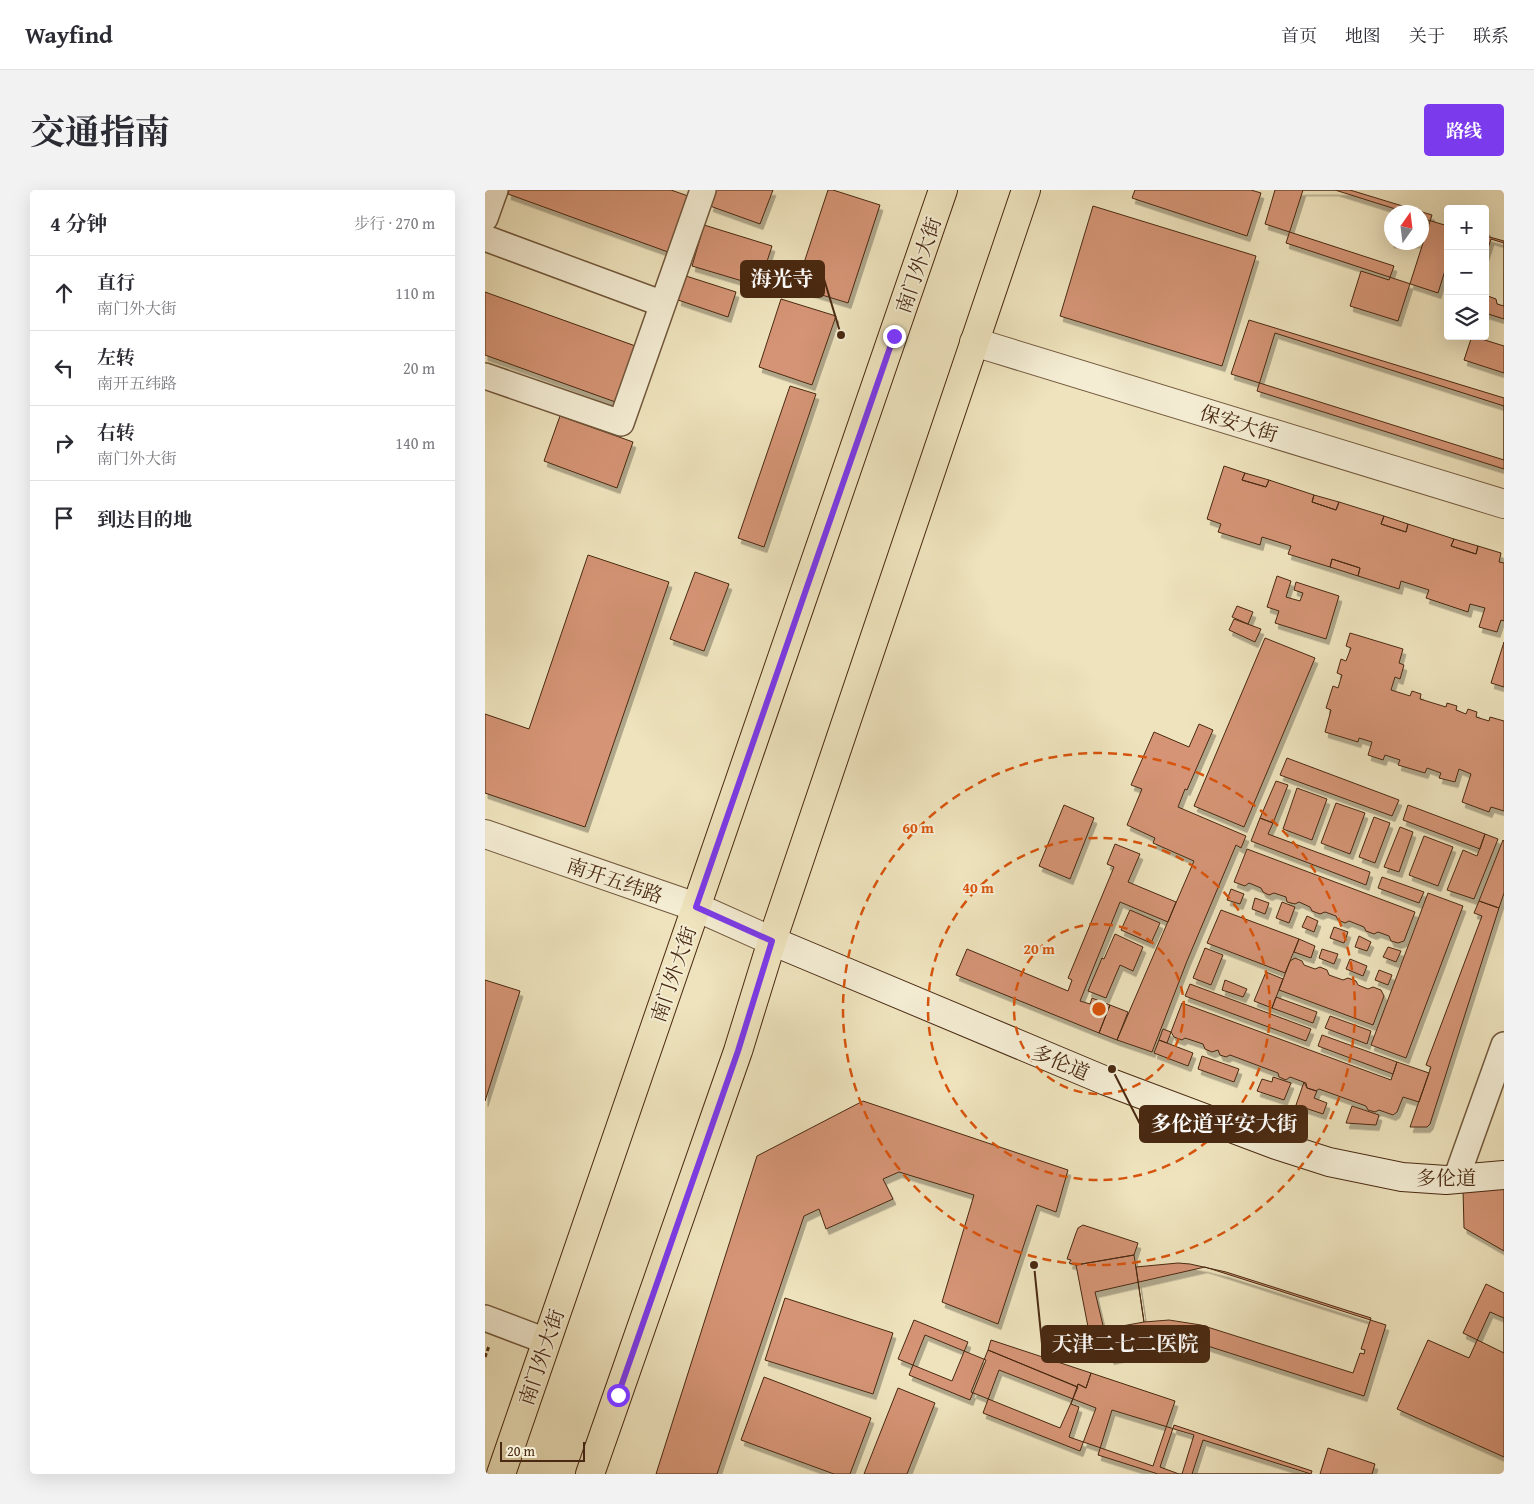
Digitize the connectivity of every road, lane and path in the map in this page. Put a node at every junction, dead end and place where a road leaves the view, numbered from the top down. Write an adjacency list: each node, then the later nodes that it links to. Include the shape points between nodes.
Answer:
1 (495, 190): 5 (street)
2 (703, 190): 7 (street)
3 (943, 190): 12 (main road, 南门外大街)
4 (1026, 190): 8 (main road)
5 (485, 218)
6 (485, 238): 7 (street)
7 (663, 304): 9 (street, via 621,424)
8 (974, 342): 10 (street, 保安大街); 13 (main road)
9 (485, 376)
10 (1504, 504)
11 (485, 834): 12 (street, 南开五纬路)
12 (696, 907): 13 (street, 南开五纬路); 18 (main road, 南门外大街)
13 (772, 941): 16 (street, 多伦道, via 1106,1081 1276,1145 1363,1170 1402,1177); 20 (main road, via 738,1051)
14 (1504, 1045): 16 (street)
15 (1504, 1176): 16 (street, 多伦道)
16 (1456, 1179)
17 (485, 1318): 18 (street)
18 (546, 1341): 19 (main road, 南门外大街)
19 (501, 1474)
20 (590, 1474)

